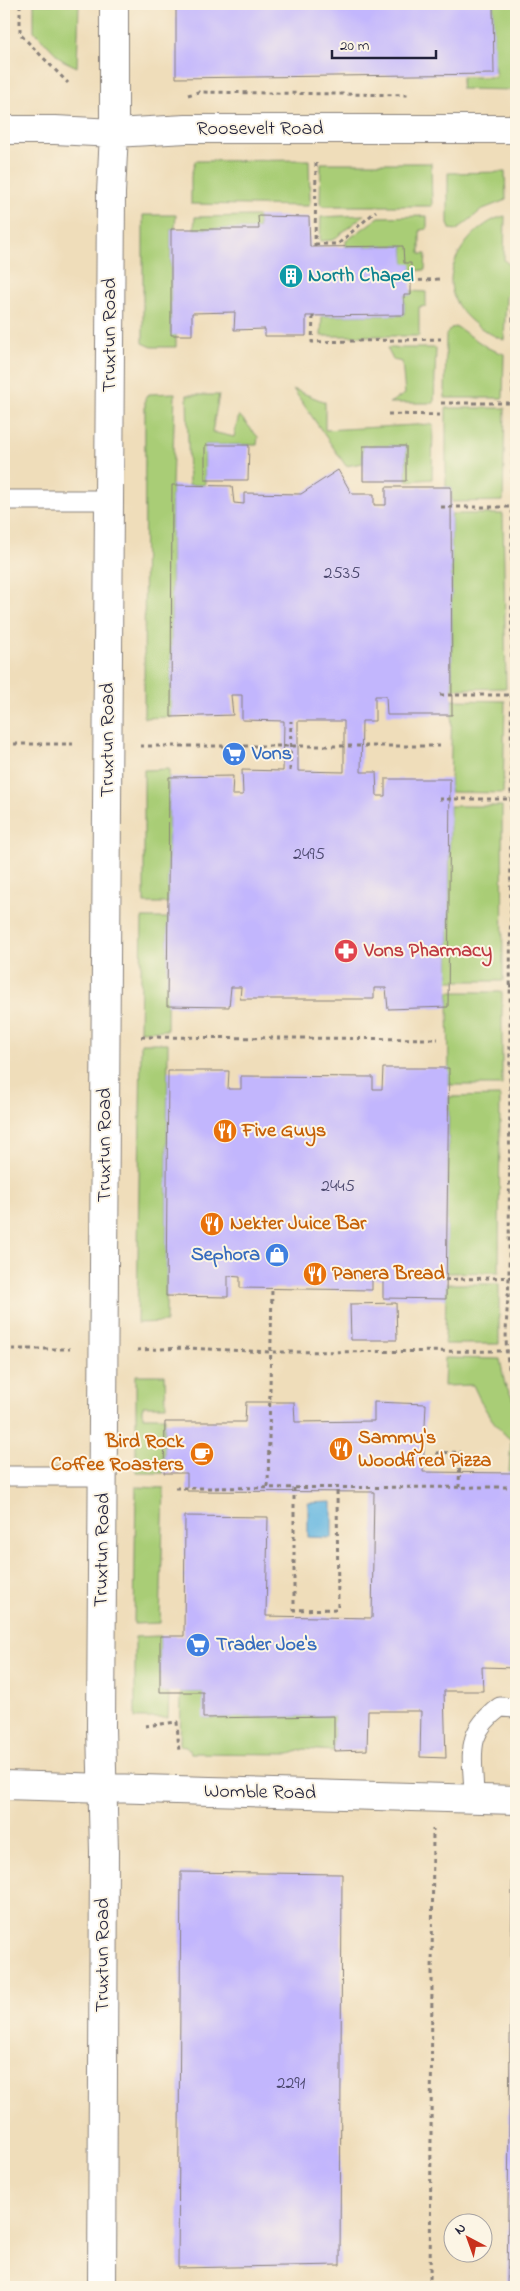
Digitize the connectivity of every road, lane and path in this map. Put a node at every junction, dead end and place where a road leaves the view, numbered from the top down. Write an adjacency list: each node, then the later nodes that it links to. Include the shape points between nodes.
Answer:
1 (20, 4): 3 (path, via 20,34)
2 (114, 4): 8 (street, Truxtun Road)
3 (68, 83)
4 (417, 95): 5 (path, via 198,92)
5 (185, 96)
6 (516, 129): 8 (street, Roosevelt Road, via 186,129)
7 (4, 130): 8 (street, Roosevelt Road)
8 (114, 133): 23 (street, Truxtun Road, via 110,193)
9 (316, 163): 11 (path, via 315,246 338,244)
10 (516, 172): 12 (path)
11 (376, 211)
12 (516, 262)
13 (440, 279): 14 (path)
14 (411, 281)
15 (516, 294): 19 (path, via 513,302)
16 (313, 316): 17 (path, via 312,342)
17 (441, 340)
18 (441, 403): 19 (path)
19 (514, 403): 25 (path)
20 (388, 414): 21 (path)
21 (441, 415)
22 (4, 500): 23 (lane)
23 (109, 500): 58 (street, Truxtun Road)
24 (441, 507): 25 (path)
25 (514, 507): 26 (path)
26 (511, 694): 27 (path); 28 (path); 38 (path)
27 (516, 694)
28 (440, 695)
29 (290, 721): 33 (path)
30 (14, 744): 31 (path)
31 (73, 744)
32 (140, 746): 33 (path)
33 (290, 746): 34 (path); 35 (path)
34 (440, 746)
35 (290, 771)
36 (439, 799): 38 (path)
37 (516, 799): 38 (path)
38 (510, 800): 39 (path)
39 (509, 986): 40 (path); 43 (path)
40 (516, 986)
41 (142, 1037): 42 (path)
42 (438, 1038)
43 (510, 1092): 44 (path); 45 (path)
44 (516, 1092)
45 (509, 1277): 46 (path); 47 (path); 52 (path)
46 (516, 1277)
47 (437, 1280)
48 (272, 1289): 54 (path)
49 (4, 1349): 50 (path)
50 (70, 1349)
51 (137, 1350): 54 (path, via 185,1348)
52 (507, 1351): 53 (path); 54 (path); 55 (path, via 507,1365)
53 (516, 1351)
54 (271, 1352): 59 (path)
55 (516, 1389)
56 (436, 1453): 61 (path, via 460,1452)
57 (4, 1476): 58 (lane)
58 (104, 1476): 69 (street, Truxtun Road)
59 (268, 1487): 63 (path); 64 (path)
60 (337, 1487): 61 (path); 64 (path); 64 (path, via 338,1609 312,1610 294,1610)
61 (459, 1487): 62 (path)
62 (516, 1487)
63 (176, 1488)
64 (294, 1488)
65 (516, 1708): 70 (lane, via 500,1707 481,1723 473,1738)
66 (145, 1726): 67 (path, via 176,1722)
67 (179, 1753)
68 (4, 1785): 69 (street, Womble Road)
69 (102, 1789): 70 (street, Womble Road); 73 (street, Truxtun Road)
70 (474, 1799): 71 (street, Womble Road)
71 (516, 1800)
72 (433, 1829): 74 (path)
73 (102, 2287)
74 (430, 2287)

